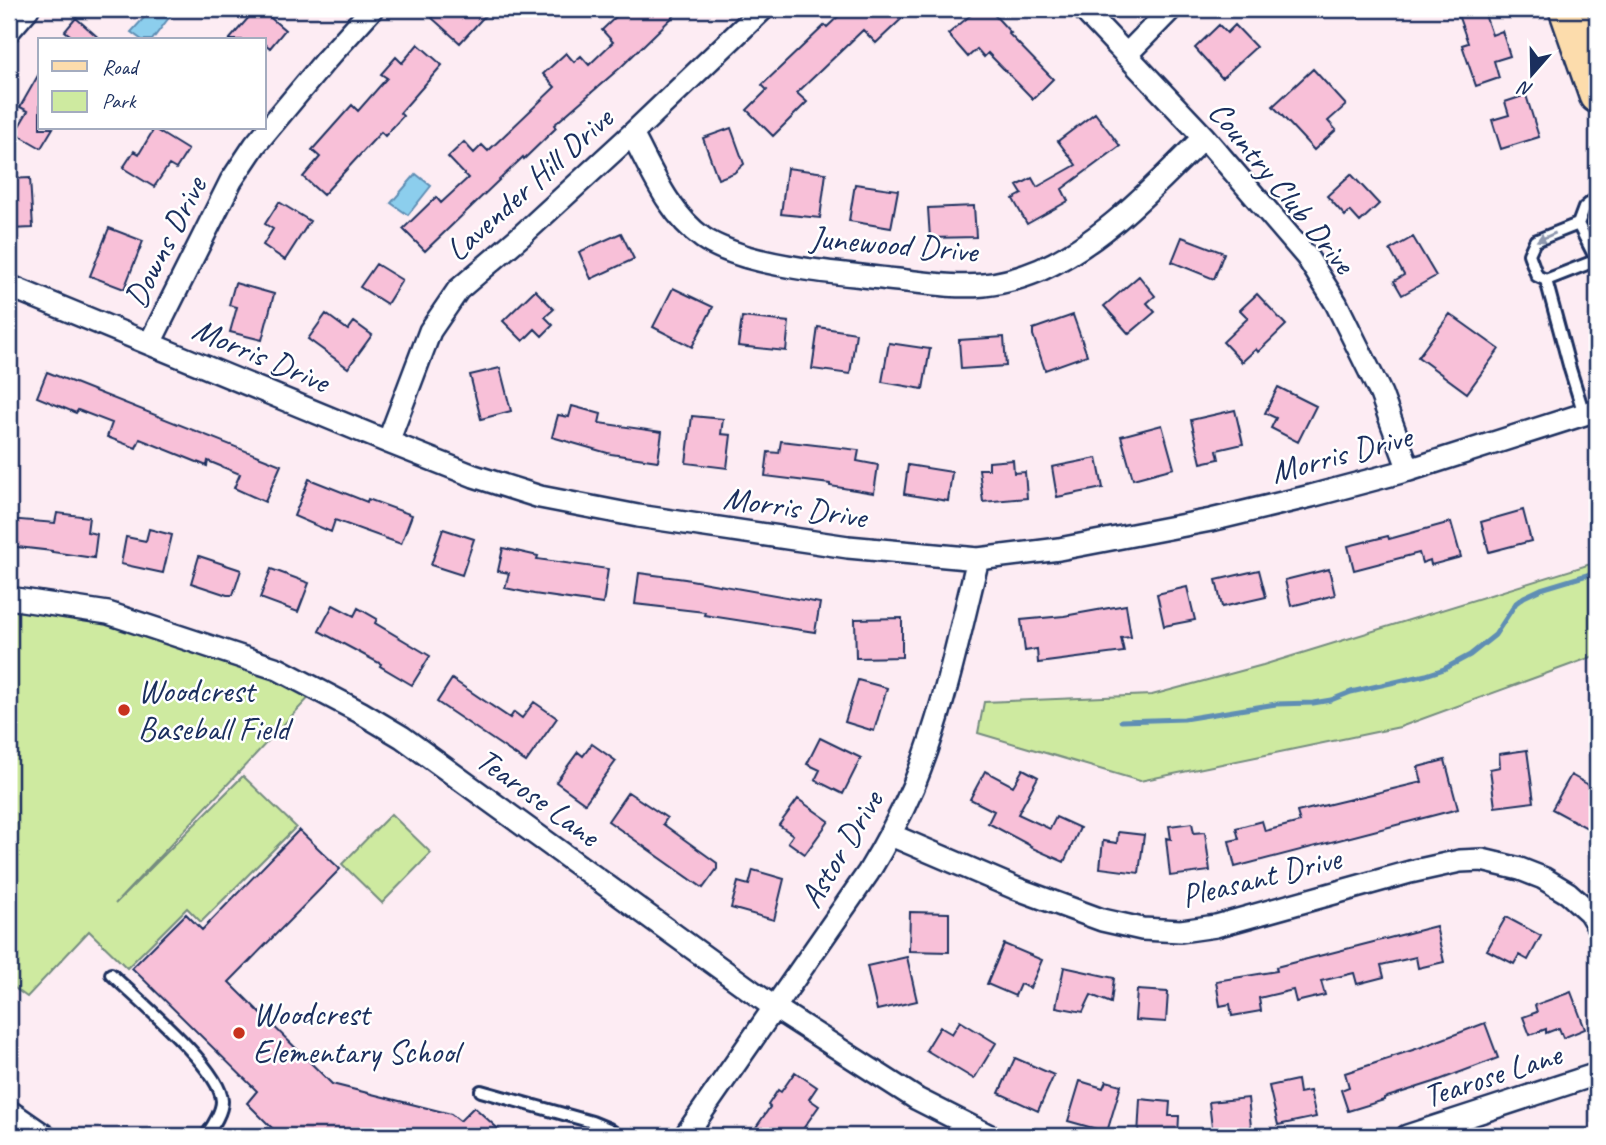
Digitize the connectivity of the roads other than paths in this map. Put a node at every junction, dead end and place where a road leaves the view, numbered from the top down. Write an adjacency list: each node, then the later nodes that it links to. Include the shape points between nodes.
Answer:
1 (28, 9): 7 (street)
2 (372, 9): 17 (street, Downs Drive, via 255,145 231,181)
3 (764, 9): 10 (street, Lavender Hill Drive)
4 (1083, 9): 8 (street, Country Club Drive)
5 (1171, 9): 8 (street)
6 (1567, 9): 9 (main road)
7 (9, 31)
8 (1126, 55): 11 (street, Country Club Drive)
9 (1597, 94)
10 (632, 134): 11 (street, Junewood Drive, via 673,209 706,240 766,262 947,285 1008,282 1070,254 1133,206); 19 (street, Lavender Hill Drive, via 458,290 430,331)
11 (1204, 137): 20 (street, Country Club Drive, via 1307,257 1336,303 1381,394)
12 (1597, 198): 13 (lane, via 1584,208)
13 (1578, 224): 14 (lane); 15 (lane, one-way to 15, via 1535,241 1529,254 1537,276)
14 (1597, 260): 15 (lane)
15 (1546, 279): 18 (lane, via 1570,369)
16 (9, 286): 17 (street, Morris Drive)
17 (150, 343): 19 (street, Morris Drive)
18 (1590, 412): 20 (street, Morris Drive)
19 (388, 442): 21 (street, Morris Drive, via 540,497 848,547)
20 (1409, 470): 21 (street, Morris Drive, via 1211,520 1059,550)
21 (978, 559): 23 (street, Astor Drive, via 938,716)
22 (9, 598): 26 (street, Tearose Lane, via 108,613 278,669 360,712 402,737)
23 (891, 835): 24 (street, Pleasant Drive, via 1102,920 1142,929 1181,931 1216,926 1410,872 1482,860 1543,878 1568,893); 26 (street, Astor Drive)
24 (1597, 925)
25 (111, 974): 31 (lane, via 213,1078 222,1104)
26 (775, 1008): 33 (street, Astor Drive); 34 (street, Tearose Lane, via 917,1099)
27 (1597, 1074): 35 (street, Tearose Lane)
28 (481, 1091): 32 (lane, via 592,1122)
29 (9, 1111): 30 (street)
30 (45, 1136)
31 (206, 1136)
32 (619, 1136)
33 (685, 1136)
34 (990, 1136)
35 (1407, 1136)

